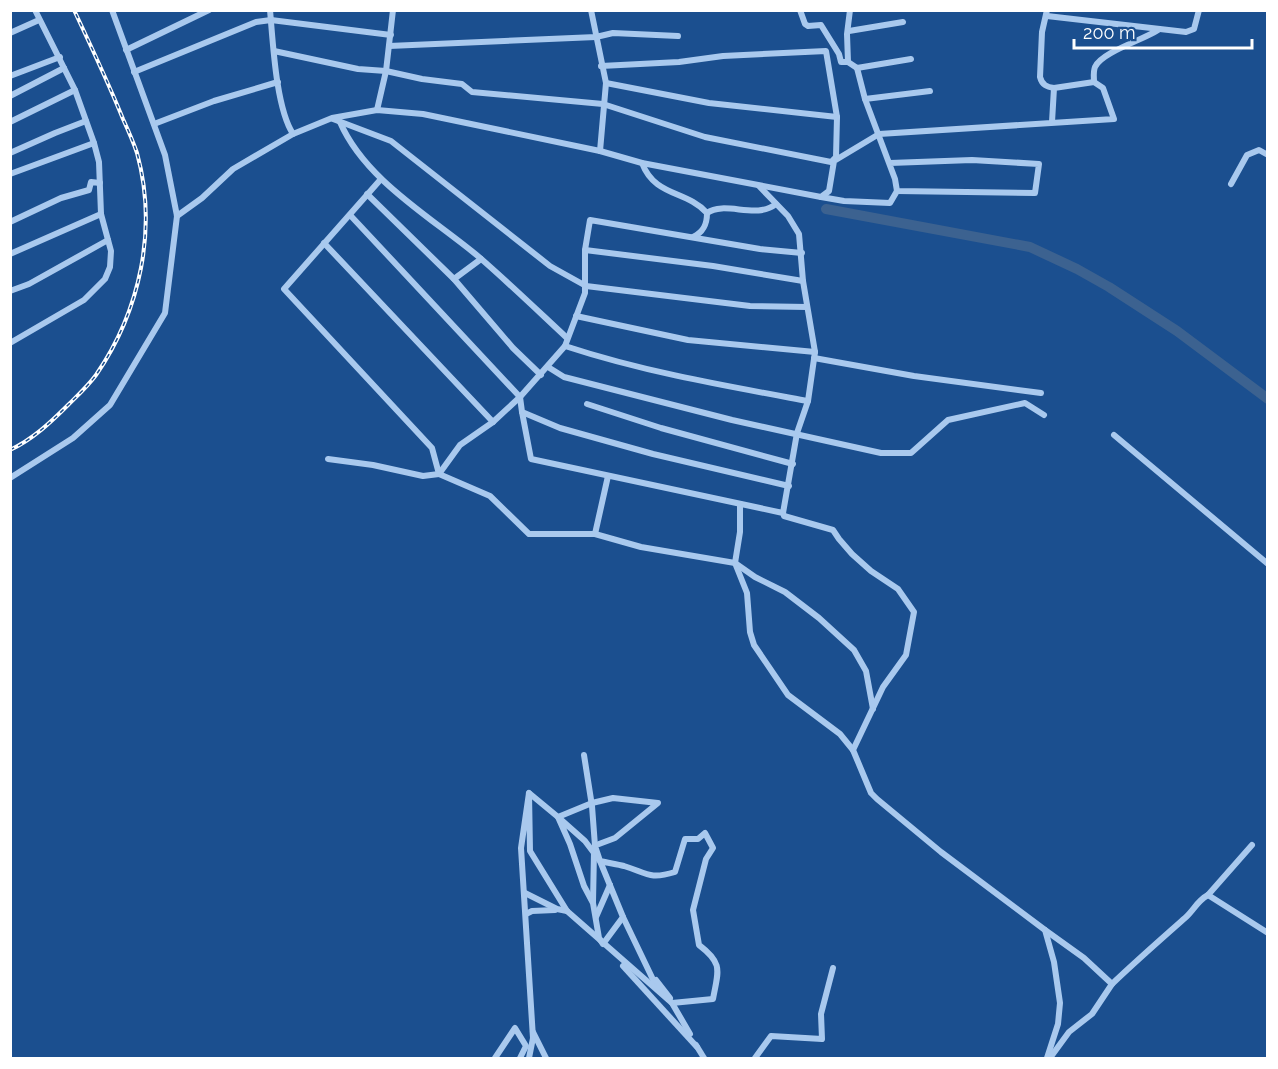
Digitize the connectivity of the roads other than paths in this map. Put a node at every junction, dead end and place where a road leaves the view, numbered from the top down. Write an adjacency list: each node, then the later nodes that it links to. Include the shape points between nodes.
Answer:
1 (35, 10): 11 (street)
2 (112, 10): 21 (street)
3 (209, 10): 21 (street)
4 (270, 10): 12 (street)
5 (591, 10): 19 (street)
6 (800, 10): 25 (street, via 805,24 827,31 841,62)
7 (850, 10): 15 (street)
8 (1199, 10): 14 (street, via 1194,29)
9 (391, 11): 17 (street)
10 (1047, 13): 14 (street); 35 (street, via 1040,78 1047,87)
11 (39, 20): 16 (street); 23 (street)
12 (271, 20): 17 (street); 22 (street); 30 (street, via 256,22)
13 (903, 22): 15 (street)
14 (1158, 30): 33 (street, via 1096,64)
15 (849, 31): 25 (street)
16 (10, 33)
17 (391, 35): 20 (street)
18 (678, 36): 19 (street, via 613,33)
19 (596, 37): 20 (street); 26 (street)
20 (389, 46): 29 (street)
21 (126, 50): 30 (street)
22 (274, 51): 29 (street); 32 (street)
23 (60, 57): 27 (street); 31 (street)
24 (911, 59): 28 (street)
25 (848, 62): 28 (street)
26 (601, 66): 34 (street); 42 (street, via 826,51)
27 (64, 68): 36 (street); 38 (street)
28 (857, 68): 39 (street)
29 (386, 71): 40 (street, via 462,84 472,92); 41 (street)
30 (135, 72): 48 (street)
31 (10, 76)
32 (278, 82): 48 (street); 49 (street)
33 (1094, 82): 35 (street); 47 (street, via 1103,88 1114,119)
34 (606, 83): 40 (street); 42 (street, via 709,103)
35 (1054, 88): 47 (street)
36 (75, 90): 44 (street); 45 (street)
37 (930, 91): 39 (street)
38 (10, 96)
39 (865, 99): 50 (street)
40 (603, 104): 52 (street); 55 (street, via 705,137)
41 (377, 110): 43 (street); 52 (street, via 423,114)
42 (837, 117): 55 (street)
43 (332, 118): 46 (street); 49 (street)
44 (10, 122)
45 (86, 122): 51 (street); 53 (street)
46 (340, 122): 59 (street, via 354,149); 81 (street, via 391,141 550,266)
47 (1052, 122): 50 (street)
48 (154, 124): 70 (street, via 165,155)
49 (293, 134): 70 (street, via 233,169)
50 (879, 134): 55 (street); 57 (street)
51 (94, 143): 58 (street); 60 (street)
52 (600, 151): 56 (street)
53 (10, 153)
54 (1268, 155): 61 (street, via 1259,150 1247,155)
55 (834, 161): 65 (street, via 829,191)
56 (642, 163): 62 (street); 67 (street, via 657,186 697,204)
57 (890, 163): 63 (street); 63 (street, via 972,160 1039,164 1035,193)
58 (10, 174)
59 (381, 179): 64 (street); 78 (street)
60 (100, 183): 68 (street); 71 (street, via 91,182 89,190 61,198)
61 (1231, 184)
62 (758, 185): 65 (street); 66 (street)
63 (897, 191): 65 (street, via 890,203)
64 (367, 194): 69 (street); 79 (street)
65 (820, 198)
66 (776, 204): 67 (street, via 757,211 714,209); 76 (street, via 799,234)
67 (707, 213): 72 (street, via 702,231)
68 (101, 214): 73 (street); 77 (street)
69 (350, 215): 74 (street); 92 (street)
70 (177, 216): 104 (street, via 165,313 110,405 73,438)
71 (10, 222)
72 (693, 237): 75 (street, via 590,220); 76 (street)
73 (108, 240): 82 (street); 86 (street, via 110,267 105,279 84,300)
74 (324, 243): 97 (street); 102 (street, via 284,289 432,448)
75 (585, 250): 80 (street); 81 (street)
76 (802, 253): 80 (street)
77 (10, 254)
78 (481, 259): 79 (street); 85 (street)
79 (454, 279): 90 (street)
80 (803, 281): 83 (street)
81 (586, 286): 83 (street, via 750,306); 84 (street)
82 (10, 291)
83 (807, 307): 88 (street)
84 (576, 316): 85 (street); 88 (street, via 688,340)
85 (567, 338): 87 (street)
86 (10, 343)
87 (565, 346): 89 (street); 93 (street, via 638,368)
88 (814, 355): 91 (street, via 914,376); 93 (street)
89 (548, 367): 90 (street); 98 (street, via 564,377)
90 (541, 375): 92 (street)
91 (1041, 393)
92 (520, 397): 95 (street); 97 (street)
93 (808, 401): 98 (street)
94 (587, 404): 101 (street)
95 (522, 412): 103 (street, via 531,459); 105 (street, via 560,428 653,454)
96 (1044, 415): 98 (street, via 1025,403 948,420 911,453 881,453)
97 (492, 422): 102 (street, via 460,445)
98 (797, 433): 101 (street)
99 (1114, 435): 110 (street)
100 (328, 459): 102 (street, via 423,476)
101 (793, 464): 105 (street)
102 (439, 474): 108 (street, via 489,496 529,534)
103 (608, 476): 106 (street); 108 (street)
104 (10, 478)
105 (789, 486): 107 (street)
106 (740, 504): 107 (street); 109 (street)
107 (783, 513): 111 (street, via 834,530 871,571 898,589 914,612 906,655 883,687)
108 (595, 534): 109 (street, via 641,547)
109 (735, 563): 111 (street, via 785,592 854,650 866,671); 112 (street, via 747,593 754,645 788,695 840,734)
110 (1268, 564)
111 (873, 711): 112 (street)
112 (853, 750): 129 (street, via 876,799)
113 (584, 755): 115 (street)
114 (529, 793): 116 (street); 122 (street, via 521,848); 125 (street, via 530,851)
115 (592, 802): 116 (street); 117 (street, via 613,798 658,803 615,838); 120 (street)
116 (558, 817): 119 (street); 124 (street)
117 (599, 844)
118 (1252, 844): 123 (street)
119 (594, 852): 120 (street); 124 (street)
120 (600, 861): 121 (street); 136 (street, via 649,876 662,876 675,872 685,839 698,839 705,833 713,848 706,859 693,910 699,945 711,954 719,969 713,999)
121 (610, 885): 127 (street); 128 (street)
122 (525, 893): 125 (street); 126 (street)
123 (1208, 895): 130 (street); 134 (street, via 1199,899 1188,915)
124 (593, 903): 128 (street)
125 (564, 910): 126 (street, via 542,909); 131 (street)
126 (526, 914): 137 (street)
127 (623, 917): 131 (street); 133 (street)
128 (596, 918): 131 (street)
129 (1045, 930): 134 (street); 145 (street, via 1060,1003)
130 (1268, 933)
131 (604, 945): 135 (street); 138 (street)
132 (833, 968): 144 (street, via 822,1014 822,1040 771,1036)
133 (648, 970): 135 (street); 136 (street)
134 (1112, 984): 145 (street, via 1092,1014 1069,1032)
135 (659, 992): 136 (street)
136 (673, 1003): 138 (street)
137 (533, 1032): 141 (street); 142 (street)
138 (697, 1047): 143 (street)
139 (495, 1059): 140 (street, via 515,1028 526,1046)
140 (520, 1059)
141 (530, 1059)
142 (546, 1059)
143 (704, 1059)
144 (755, 1059)
145 (1048, 1059)

